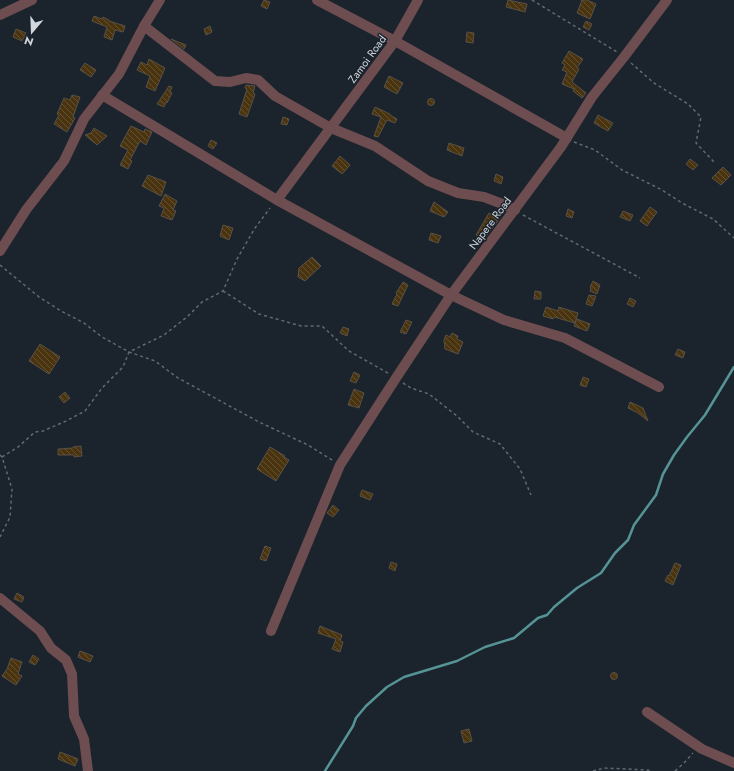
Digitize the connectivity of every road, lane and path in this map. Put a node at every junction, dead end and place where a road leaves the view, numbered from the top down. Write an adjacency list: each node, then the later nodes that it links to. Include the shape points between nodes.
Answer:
1 (32, 0): 7 (street)
2 (160, 0): 8 (street)
3 (316, 0): 9 (street)
4 (418, 0): 9 (street, Zamoi Road)
5 (532, 0): 10 (path)
6 (667, 0): 10 (street, Napere Road)
7 (0, 15)
8 (144, 26): 11 (street, via 119,74); 12 (street, via 215,81 230,82 246,78 258,80 275,96)
9 (395, 41): 12 (street, Zamoi Road); 13 (street)
10 (624, 57): 13 (street, Napere Road, via 592,96); 14 (path, via 654,83 688,104 701,117 696,143)
11 (102, 95): 15 (street); 18 (street, via 84,119 64,161 26,210)
12 (331, 128): 15 (street, Zamoi Road); 16 (street, via 375,146 428,181 458,193 484,197)
13 (567, 138): 16 (street, Napere Road); 17 (path, via 580,146 595,150 622,170 713,219)
14 (715, 163)
15 (276, 200): 21 (street); 22 (path, via 255,228 237,259 223,291 202,302 164,335)
16 (514, 210): 20 (path); 21 (street, Napere Road)
17 (734, 238)
18 (0, 251)
19 (0, 265): 22 (path, via 39,297)
20 (640, 278)
21 (451, 295): 23 (street, via 504,320 565,338); 26 (street, Napere Road)
22 (128, 352): 25 (path, via 123,367 102,388 85,411 43,431 35,432); 26 (path, via 155,361 178,378 259,422 308,445)
23 (659, 387)
24 (0, 454): 25 (path)
25 (2, 457): 27 (path, via 12,489 10,517)
26 (340, 465): 29 (street, Napere Road)
27 (0, 537)
28 (0, 598): 34 (street, via 40,631 51,648 66,660 72,674 74,716 84,739)
29 (271, 631)
30 (647, 712): 31 (street)
31 (698, 747): 32 (street); 37 (path)
32 (734, 763)
33 (734, 768): 38 (street)
34 (88, 771)
35 (593, 771): 36 (path, via 604,768)
36 (651, 771)
37 (675, 771)
38 (734, 771)

